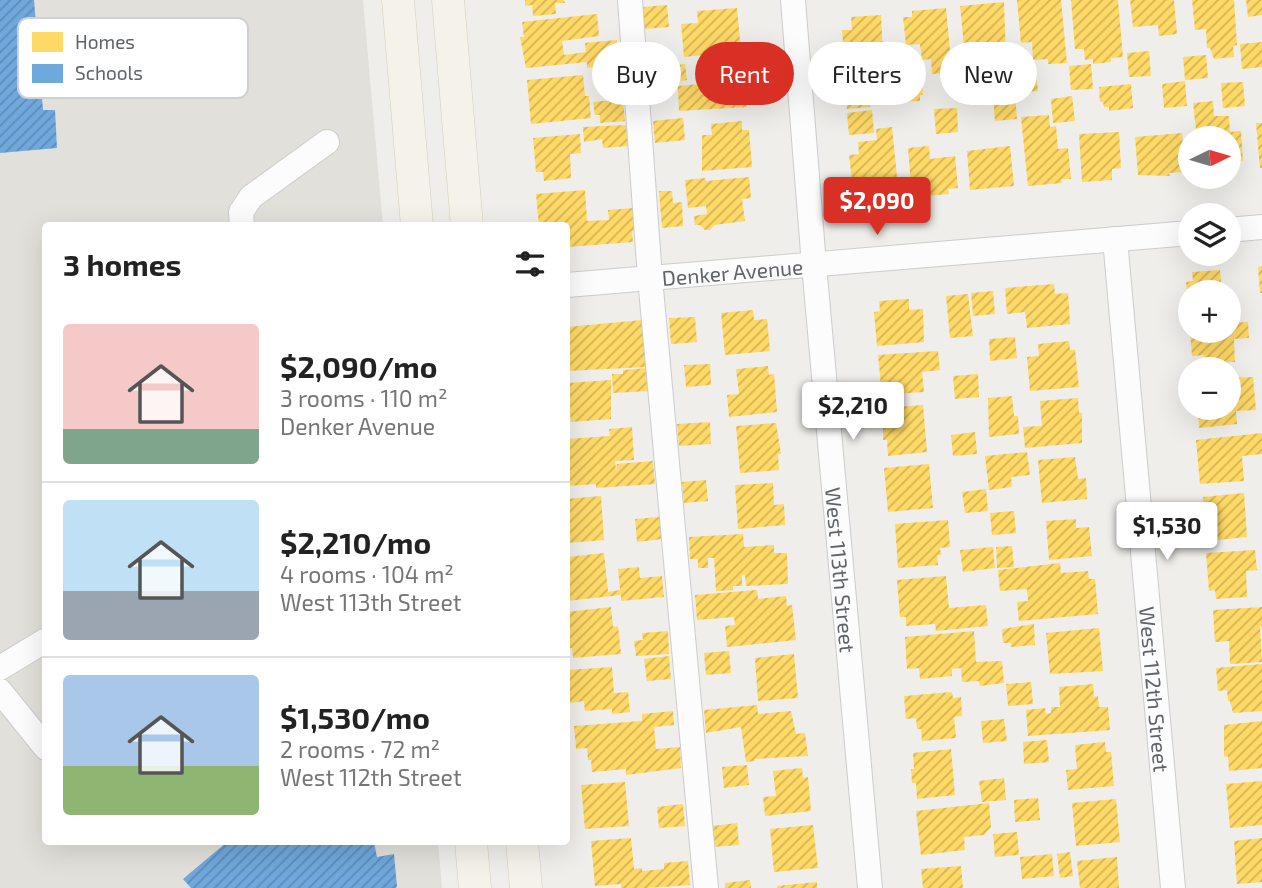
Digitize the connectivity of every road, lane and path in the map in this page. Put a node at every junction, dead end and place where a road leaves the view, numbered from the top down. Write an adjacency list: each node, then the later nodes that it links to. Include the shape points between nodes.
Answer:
1 (398, 0): 7 (main road)
2 (448, 0): 8 (main road)
3 (630, 0): 14 (street)
4 (793, 0): 13 (street, West 113th Street)
5 (327, 142): 6 (street, via 251,197 241,212)
6 (242, 222)
7 (417, 222)
8 (467, 222)
9 (1262, 227): 10 (street)
10 (1241, 229)
11 (1178, 234): 12 (street, Denker Avenue)
12 (1115, 239): 13 (street, Denker Avenue); 26 (street, West 112th Street)
13 (814, 265): 14 (street, Denker Avenue); 25 (street, West 113th Street)
14 (650, 278): 15 (street, Denker Avenue); 24 (street)
15 (570, 285)
16 (42, 642): 17 (street)
17 (0, 668)
18 (0, 691): 19 (street)
19 (42, 743)
20 (471, 845): 22 (main road)
21 (522, 845): 23 (main road)
22 (475, 888)
23 (526, 888)
24 (706, 888)
25 (870, 888)
26 (1173, 888)

